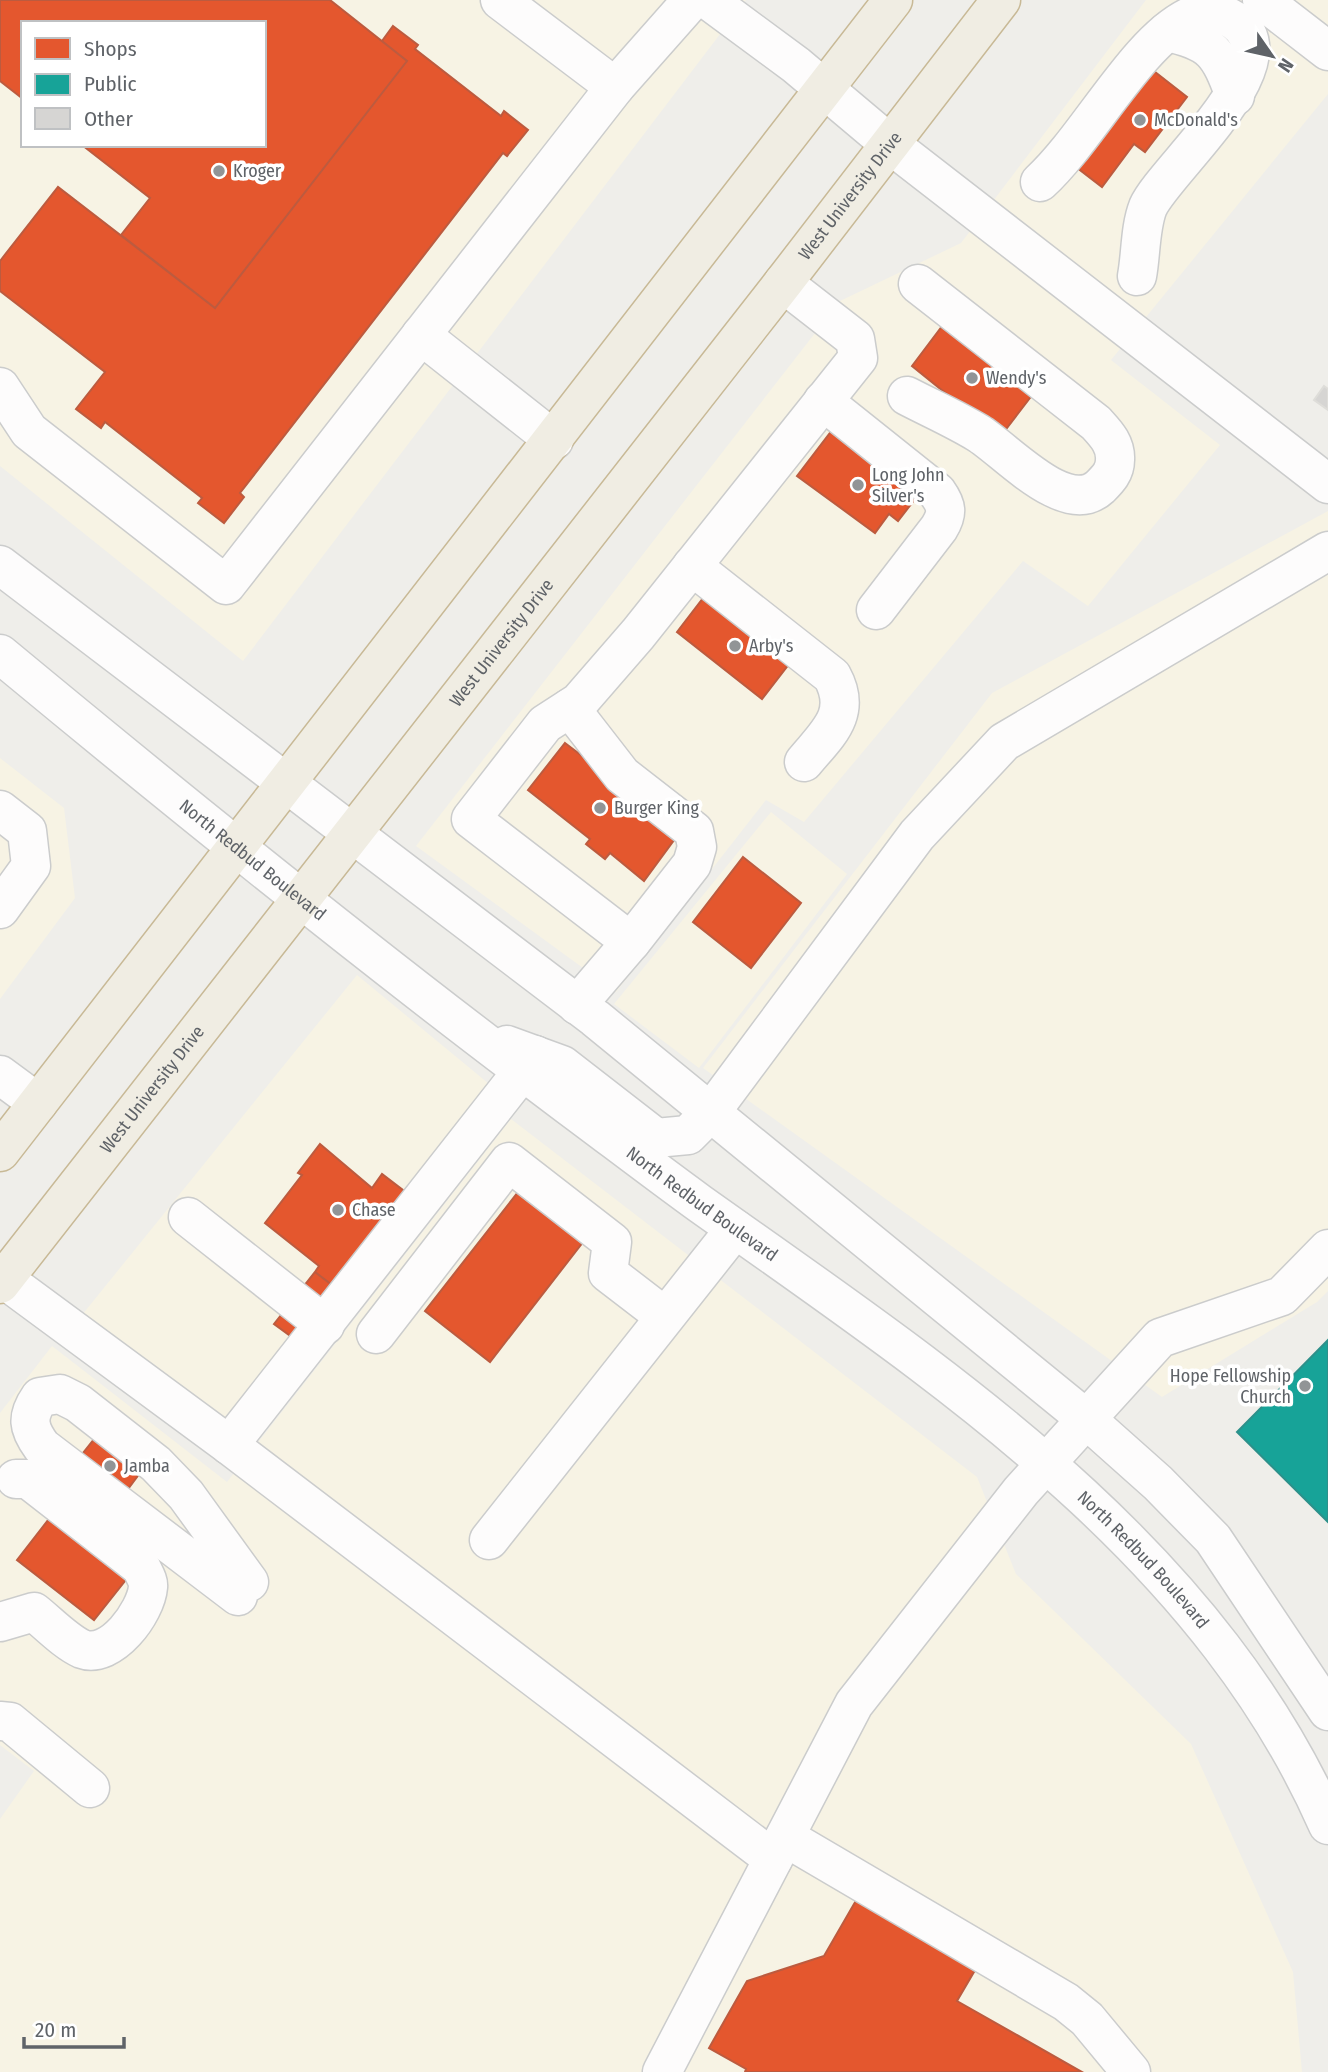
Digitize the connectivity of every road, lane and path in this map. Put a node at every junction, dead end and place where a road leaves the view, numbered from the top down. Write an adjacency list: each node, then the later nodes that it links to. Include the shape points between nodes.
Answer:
1 (500, 0): 8 (street)
2 (692, 0): 8 (street)
3 (708, 0): 9 (street)
4 (893, 0): 9 (highway)
5 (1000, 0): 10 (highway, West University Drive)
6 (1262, 0): 7 (street)
7 (1328, 51)
8 (615, 87): 15 (street)
9 (825, 89): 10 (street); 19 (highway)
10 (891, 145): 13 (highway, West University Drive); 20 (street)
11 (1040, 182): 12 (street, via 1061,163 1167,32 1197,14 1220,13 1238,22 1248,38 1250,58 1235,96 1148,207)
12 (1138, 276)
13 (783, 283): 18 (street, via 855,338 858,358); 30 (highway, West University Drive)
14 (918, 284): 17 (street, via 1097,423 1111,439 1115,460 1110,477 1096,491 1082,496 1058,491 980,434)
15 (421, 335): 16 (street, via 226,585 29,431); 19 (street)
16 (0, 387)
17 (907, 396)
18 (823, 401): 23 (street); 24 (street, via 946,504 946,517 939,528)
19 (554, 440): 28 (highway)
20 (1328, 484)
21 (1328, 551): 39 (street, via 1003,742 917,835)
22 (0, 565): 28 (street)
23 (692, 566): 26 (street); 27 (street, via 832,676 840,690 836,722)
24 (876, 610)
25 (0, 654): 31 (street, North Redbud Boulevard)
26 (570, 708): 34 (street, via 622,775 694,831 697,847 692,864); 34 (street, via 545,724 471,819)
27 (804, 762)
28 (287, 784): 30 (street); 31 (highway)
29 (0, 810): 33 (street, via 27,831 31,866)
30 (352, 833): 32 (highway, West University Drive); 35 (street)
31 (236, 849): 32 (street, North Redbud Boulevard); 38 (highway)
32 (300, 901): 36 (street, North Redbud Boulevard, via 468,1030); 44 (highway, West University Drive)
33 (0, 909)
34 (631, 942): 35 (street)
35 (577, 1005): 39 (street)
36 (529, 1063): 39 (street, via 562,1065 656,1138 688,1136); 42 (street, North Redbud Boulevard); 46 (street)
37 (0, 1075): 38 (street)
38 (38, 1104): 40 (highway)
39 (711, 1112): 48 (street)
40 (0, 1152)
41 (188, 1217): 46 (street)
42 (735, 1228): 45 (street); 50 (street, North Redbud Boulevard, via 871,1323)
43 (1328, 1249): 48 (street, via 1282,1296 1160,1338)
44 (2, 1281): 49 (street)
45 (664, 1317): 47 (street, via 608,1273 612,1242 509,1162); 52 (street)
46 (324, 1325): 49 (street)
47 (376, 1334)
48 (1085, 1418): 50 (street); 55 (street, via 1213,1539)
49 (229, 1445): 59 (street)
50 (1044, 1462): 58 (street, North Redbud Boulevard, via 1194,1610 1278,1729); 59 (street, via 854,1704)
51 (16, 1479): 54 (street, via 28,1479 141,1567 149,1584 144,1603 114,1643 98,1649 83,1649 34,1612)
52 (489, 1540)
53 (243, 1589): 53 (street, via 186,1495 156,1464 78,1403 60,1394 40,1397 29,1411 30,1431 42,1447)
54 (0, 1622)
55 (1328, 1711)
56 (0, 1721): 57 (street, via 10,1722)
57 (90, 1788)
58 (1328, 1825)
59 (779, 1848): 60 (street); 61 (street, via 1066,2002)
60 (662, 2072)
61 (1131, 2072)

